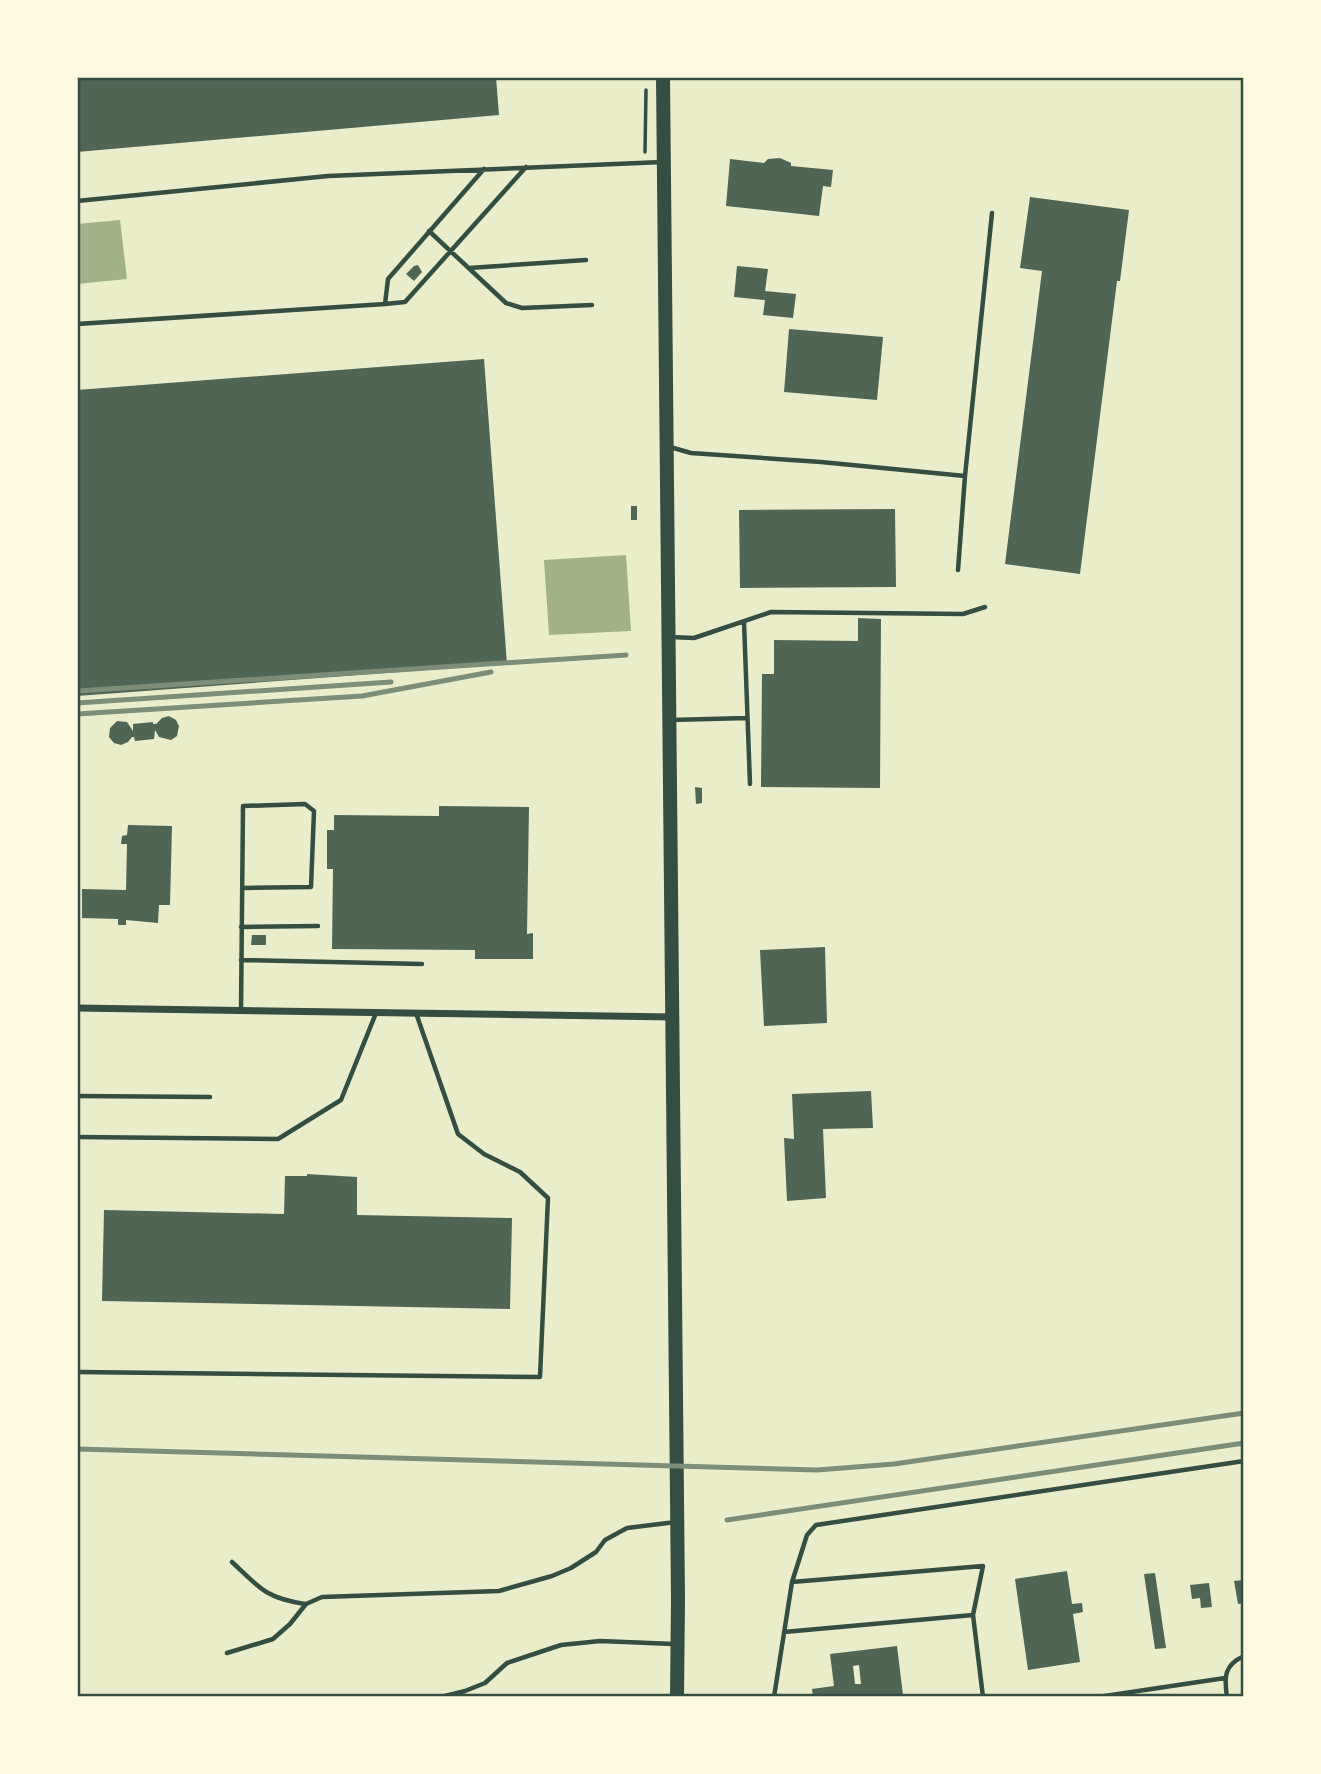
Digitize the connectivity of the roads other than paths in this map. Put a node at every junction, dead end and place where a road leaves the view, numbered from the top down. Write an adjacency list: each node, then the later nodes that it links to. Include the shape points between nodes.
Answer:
1 (663, 77): 2 (main road)
2 (663, 162): 3 (lane); 14 (main road)
3 (527, 167): 4 (lane); 8 (lane)
4 (485, 169): 5 (lane, via 328,176); 7 (lane)
5 (77, 201)
6 (992, 212): 15 (lane)
7 (429, 232): 8 (lane); 11 (lane, via 388,279)
8 (450, 251): 10 (lane); 11 (lane, via 405,302)
9 (586, 261): 10 (lane)
10 (468, 268): 12 (lane, via 506,303 522,308)
11 (385, 304): 13 (lane)
12 (592, 305)
13 (77, 324)
14 (666, 446): 15 (lane, via 691,453); 19 (main road)
15 (965, 476): 16 (lane)
16 (958, 570)
17 (985, 607): 18 (lane, via 963,614 771,612)
18 (744, 622): 19 (lane, via 694,638); 20 (lane)
19 (669, 637): 21 (main road)
20 (747, 718): 21 (lane); 22 (lane)
21 (670, 720): 32 (main road)
22 (750, 784)
23 (242, 888): 23 (lane, via 243,806 305,804 314,811 312,887); 25 (lane)
24 (318, 926): 25 (lane)
25 (241, 927): 26 (lane)
26 (241, 960): 27 (lane); 29 (lane)
27 (422, 964)
28 (77, 1008): 29 (street)
29 (241, 1011): 30 (street)
30 (377, 1013): 31 (street); 35 (lane, via 341,1100 278,1139)
31 (416, 1013): 32 (street); 36 (lane, via 458,1134 520,1172 548,1198 540,1377)
32 (673, 1017): 38 (main road)
33 (77, 1096): 34 (lane)
34 (210, 1097)
35 (77, 1137)
36 (77, 1373)
37 (1244, 1461): 40 (lane, via 816,1525 807,1535)
38 (677, 1522): 41 (lane, via 627,1528 571,1568 499,1591 322,1597); 44 (main road)
39 (232, 1562): 41 (lane, via 265,1592 282,1601)
40 (792, 1582): 42 (lane, via 984,1566); 43 (lane)
41 (306, 1604): 45 (lane, via 273,1639)
42 (973, 1615): 43 (lane); 51 (lane)
43 (785, 1632): 50 (lane)
44 (678, 1644): 48 (lane, via 600,1641 561,1645 507,1663 485,1683); 49 (main road)
45 (228, 1653)
46 (1244, 1656): 47 (lane, via 1233,1661)
47 (1224, 1678): 52 (lane); 53 (lane)
48 (441, 1697)
49 (677, 1697)
50 (774, 1697)
51 (983, 1697)
52 (1098, 1697)
53 (1227, 1697)

